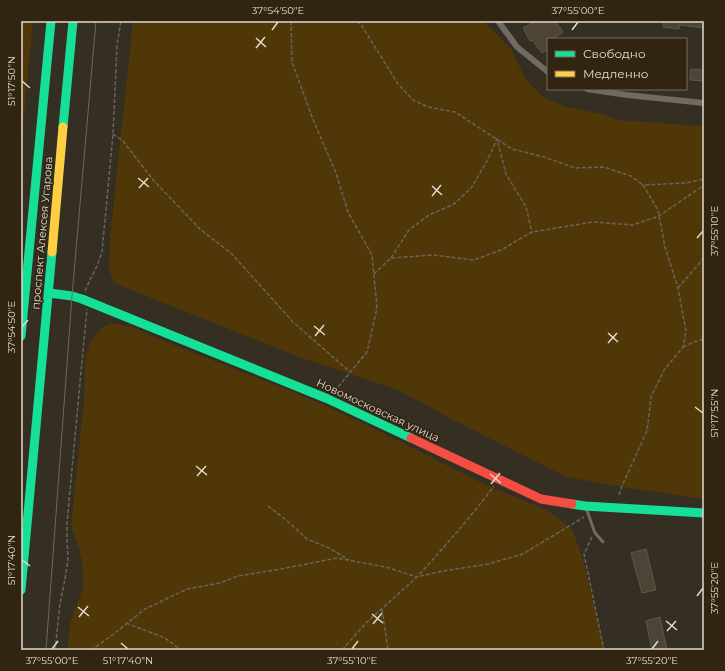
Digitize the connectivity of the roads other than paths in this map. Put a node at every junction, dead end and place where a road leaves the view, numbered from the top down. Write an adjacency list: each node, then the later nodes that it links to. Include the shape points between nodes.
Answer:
1 (51, 21): 8 (main road, проспект Алексея Угарова)
2 (74, 21): 7 (main road, проспект Алексея Угарова)
3 (498, 21): 4 (street, via 517,47)
4 (547, 71)
5 (594, 90): 6 (street)
6 (704, 103)
7 (49, 293): 9 (main road, Новомосковская улица, via 85,300 328,399 542,499); 12 (main road, проспект Алексея Угарова)
8 (21, 336)
9 (586, 510): 10 (main road, Новомосковская улица); 11 (lane, via 595,533)
10 (704, 513)
11 (603, 542)
12 (21, 590)

